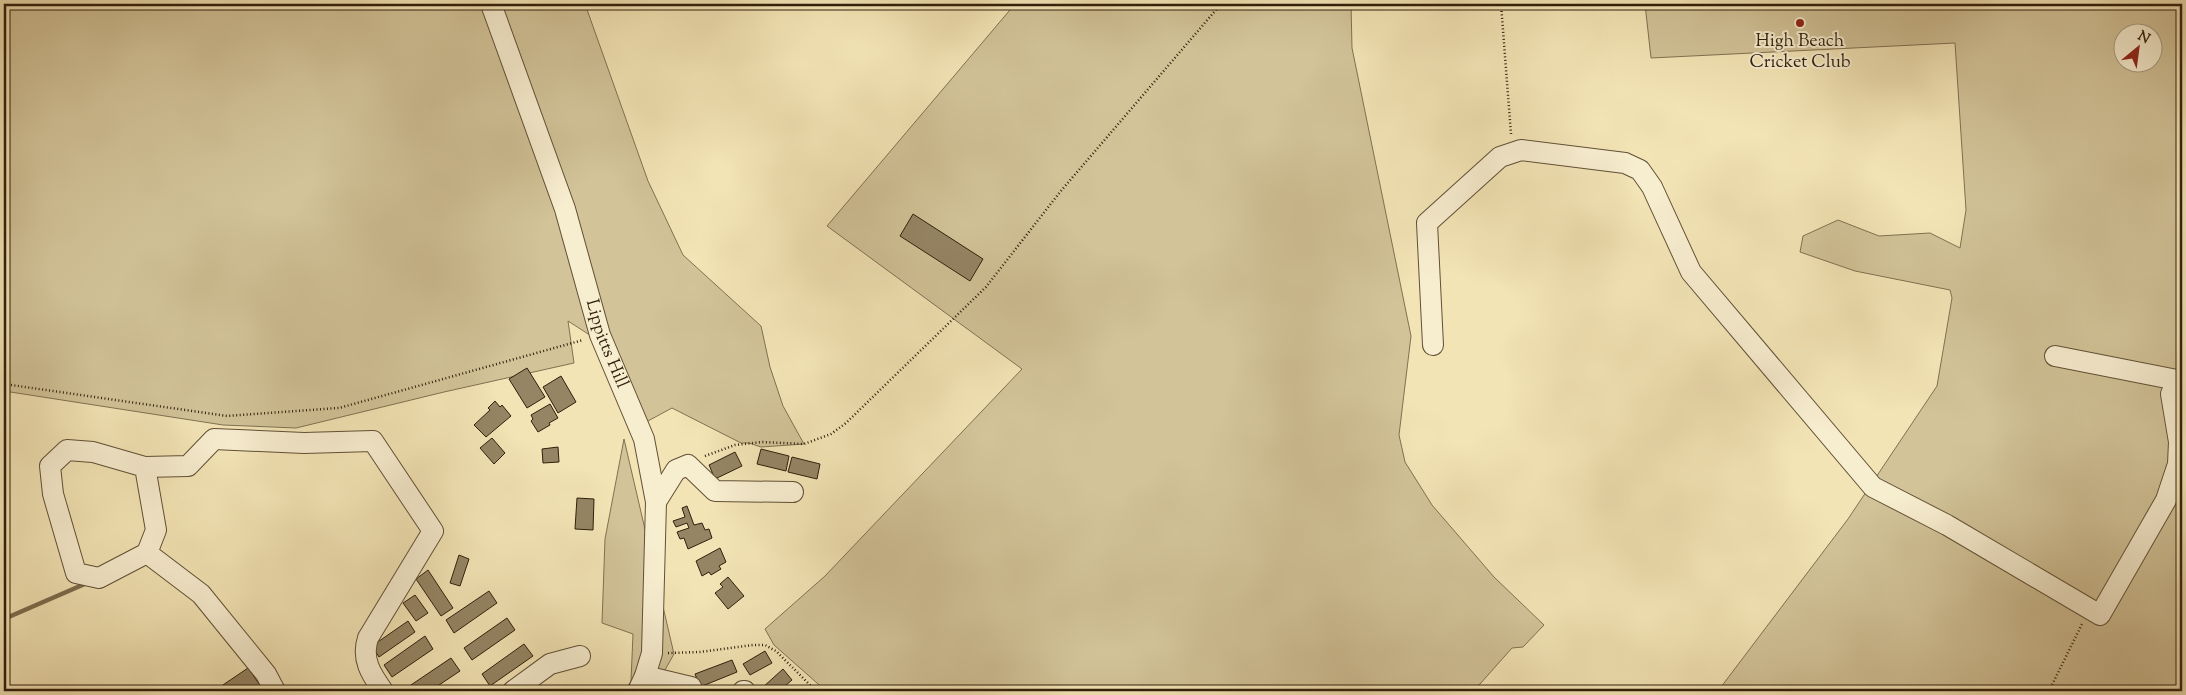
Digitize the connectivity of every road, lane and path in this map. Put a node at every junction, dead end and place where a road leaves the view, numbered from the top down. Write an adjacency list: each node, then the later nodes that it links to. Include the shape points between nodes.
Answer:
1 (491, 4): 5 (street, Lippitts Hill, via 565,209)
2 (1222, 4): 10 (path, via 1060,192 986,287 846,423 831,434 804,444 762,442 735,445)
3 (1501, 4): 4 (path)
4 (1512, 151): 6 (street, via 1500,157 1427,223); 15 (street, via 1625,164 1640,170 1652,187 1691,272 1873,486 1947,525)
5 (600, 336): 9 (path, via 339,408 227,416); 13 (street, Lippitts Hill, via 644,440)
6 (1433, 344)
7 (2055, 356): 8 (street)
8 (2180, 380): 15 (street, via 2172,394 2179,442 2178,464 2166,500 2100,615)
9 (4, 384)
10 (688, 465): 12 (street, via 716,491); 13 (street, via 676,470)
11 (145, 467): 14 (street, via 156,530); 14 (street, via 93,452 66,450 50,466 53,494 76,573 99,578); 20 (street, via 188,466 214,439 304,443 373,441 433,530 365,646 371,673)
12 (793, 492)
13 (656, 502): 16 (street, Lippitts Hill)
14 (147, 553): 19 (street, via 201,594 266,674)
15 (2089, 609): 24 (path)
16 (652, 653): 18 (street, Lippitts Hill); 23 (path, via 765,646 776,651)
17 (580, 656): 21 (street, via 550,664)
18 (642, 684): 22 (street, via 691,687)
19 (275, 691)
20 (383, 691)
21 (513, 691)
22 (693, 691)
23 (816, 691)
24 (2049, 691)

